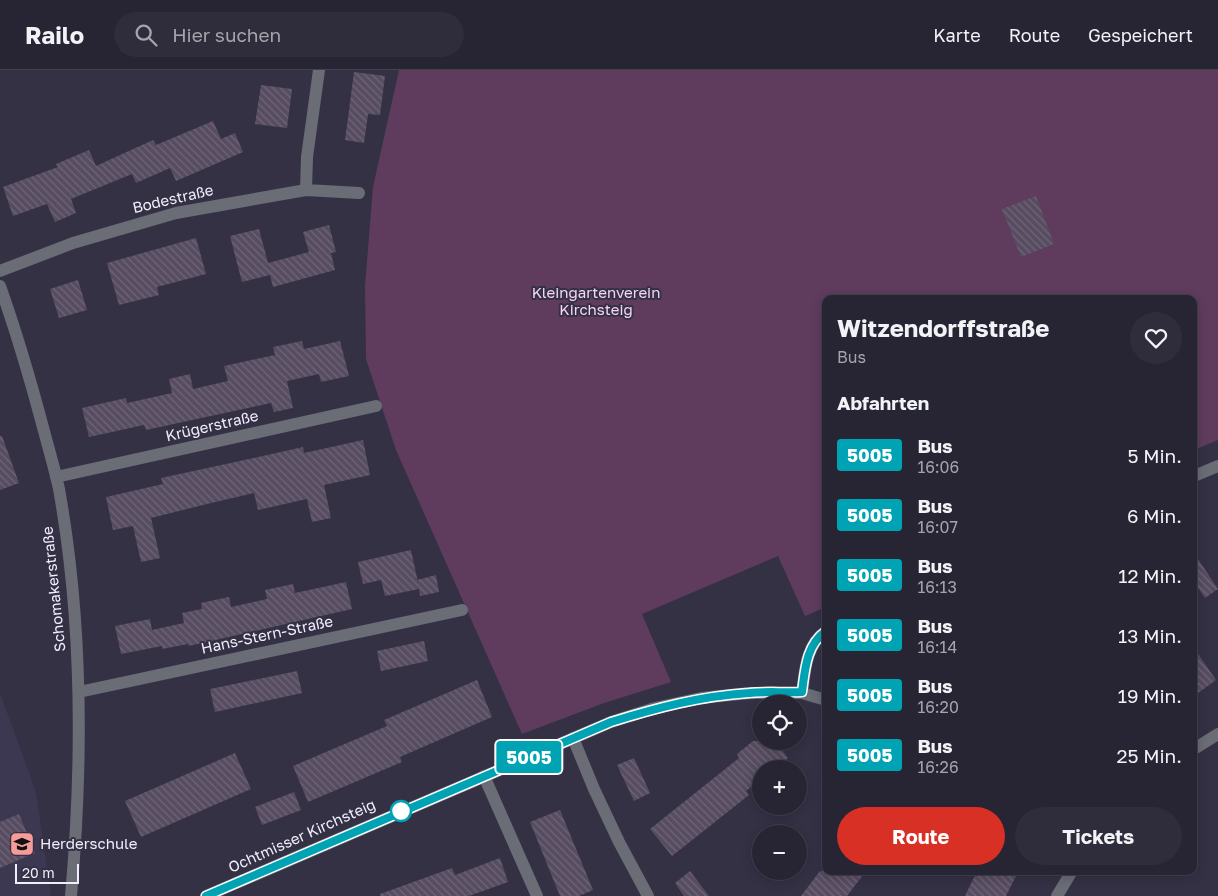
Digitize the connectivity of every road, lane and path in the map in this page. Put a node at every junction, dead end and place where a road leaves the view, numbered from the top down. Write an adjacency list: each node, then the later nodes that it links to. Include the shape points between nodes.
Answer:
1 (319, 70): 2 (street, via 307,157)
2 (306, 190): 3 (street, Bodestraße); 4 (street, Bodestraße, via 176,213 73,243)
3 (359, 193)
4 (0, 271)
5 (0, 286): 9 (street, Schomakerstraße, via 30,377)
6 (376, 406): 9 (street, Krügerstraße)
7 (1218, 466): 8 (street)
8 (1197, 475)
9 (56, 477): 12 (street, Schomakerstraße, via 73,587)
10 (462, 610): 12 (street, Hans-Stern-Straße)
11 (822, 636): 13 (street, via 812,646 805,666)
12 (79, 692): 22 (street, Schomakerstraße, via 77,834)
13 (802, 692): 14 (street, Ochtmisser Kirchsteig); 16 (street, Ochtmisser Kirchsteig, via 701,698 655,708)
14 (822, 699)
15 (1218, 734): 17 (street)
16 (573, 738): 18 (street, Ochtmisser Kirchsteig); 24 (street, via 611,825)
17 (1197, 747)
18 (484, 776): 20 (street, Ochtmisser Kirchsteig); 21 (street)
19 (1070, 875): 25 (street)
20 (225, 892): 23 (street, Ochtmisser Kirchsteig)
21 (533, 895)
22 (72, 896)
23 (206, 896)
24 (648, 896)
25 (1057, 896)

